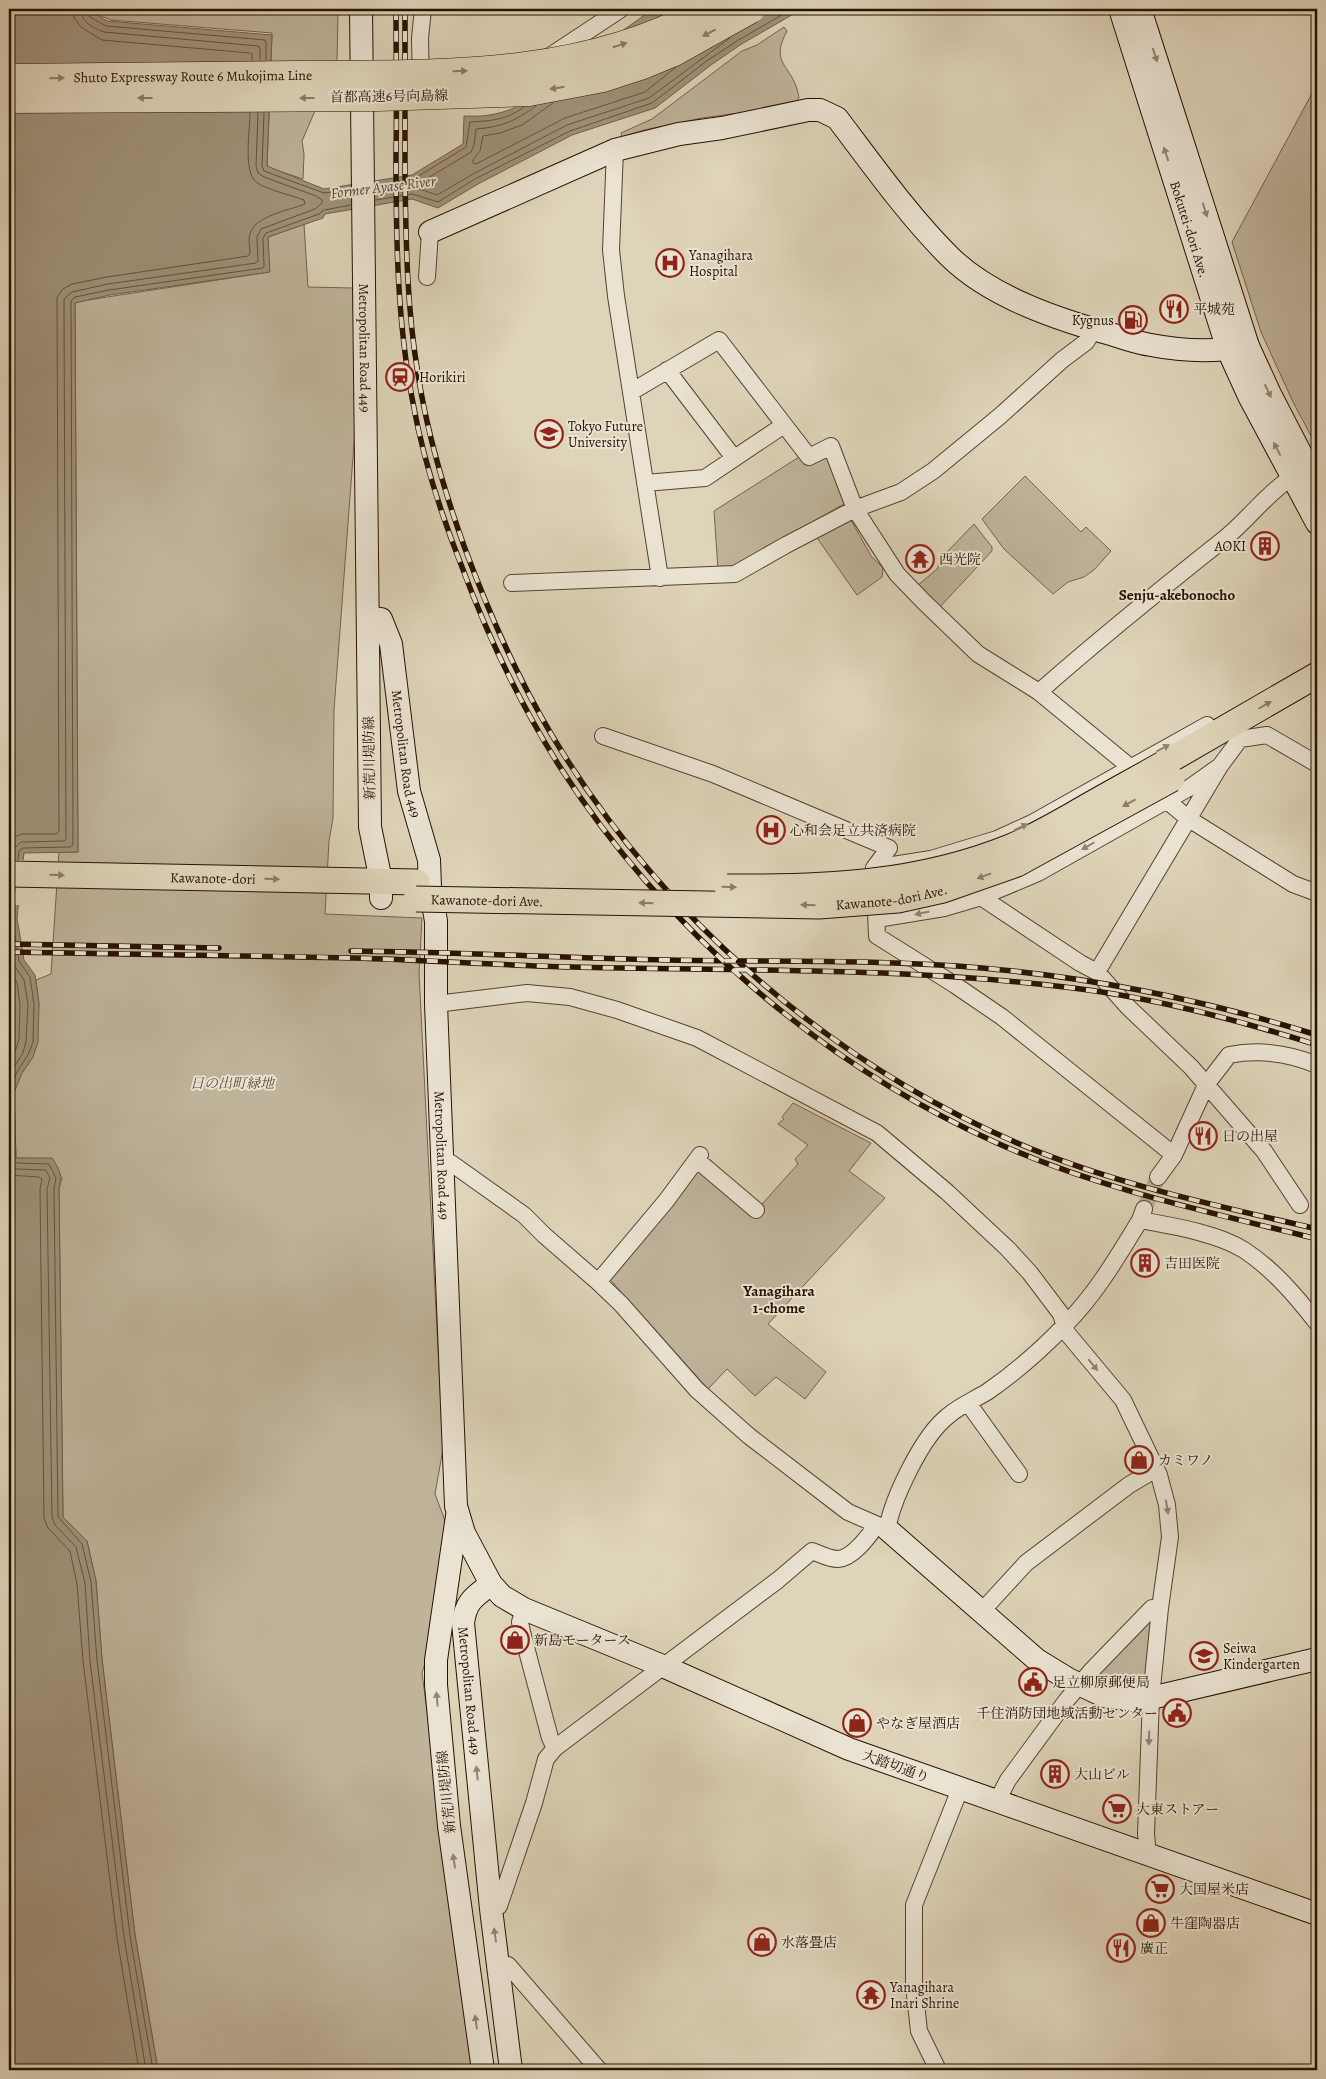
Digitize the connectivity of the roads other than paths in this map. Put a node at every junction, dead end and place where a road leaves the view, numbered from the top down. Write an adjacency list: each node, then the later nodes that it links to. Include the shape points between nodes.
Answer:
1 (361, 9): 26 (main road, Metropolitan Road 449)
2 (423, 9): 3 (street, via 421,84 432,92 450,93 502,82 549,57)
3 (621, 9)
4 (707, 9): 8 (highway, 首都高速6号向島線, one-way to 4, bridge, via 376,74 527,67 596,53 631,42)
5 (751, 9): 9 (highway, 首都高速6号向島線, one-way to 9, bridge, via 640,66 603,78 529,92 378,97)
6 (1120, 9): 14 (main road, Bokutei-dori Ave., one-way to 6)
7 (1140, 9): 14 (main road, Bokutei-dori Ave., one-way to 14)
8 (9, 78)
9 (9, 99)
10 (615, 150): 11 (main road); 13 (main road, via 679,134 808,110 829,113 837,118 927,231 975,277 1008,296); 16 (street, via 611,250)
11 (430, 232): 12 (street)
12 (428, 277)
13 (1094, 330): 14 (main road, via 1150,345); 22 (street, via 1086,342 933,471 901,492)
14 (1238, 348): 19 (main road, Bokutei-dori Ave., one-way to 14, via 1249,396); 21 (main road, Bokutei-dori Ave., one-way to 21, via 1270,394)
15 (667, 370): 16 (street); 17 (street, via 719,340); 18 (street)
16 (631, 392): 20 (street)
17 (784, 425): 18 (street); 22 (street, via 809,457 831,446)
18 (734, 458): 20 (street, via 705,478)
19 (1292, 477): 23 (main road, Bokutei-dori Ave.); 28 (street, via 1226,537)
20 (645, 483): 24 (street)
21 (1317, 485)
22 (855, 509): 24 (street, via 735,574); 28 (street, via 897,574 924,602 978,654)
23 (1317, 523)
24 (660, 578): 25 (street)
25 (512, 583)
26 (368, 617): 39 (main road, 新荒川堤防線); 46 (main road, Metropolitan Road 449, via 381,619 391,644 409,791 429,860 436,920)
27 (1317, 675): 30 (main road, Kawanote-dori Ave., one-way to 27)
28 (1038, 692): 33 (street)
29 (1317, 695): 30 (main road, Kawanote-dori Ave.)
30 (1236, 731): 32 (street, via 1267,735); 33 (street, one-way to 30, via 1215,721); 34 (street); 35 (main road, Kawanote-dori Ave.)
31 (603, 736): 37 (street, via 713,774 889,848)
32 (1317, 764)
33 (1130, 766): 37 (street, one-way to 33, via 932,859 997,839)
34 (1220, 766): 35 (street, via 1189,788); 36 (street)
35 (1167, 781): 36 (street); 40 (main road, Kawanote-dori Ave., bridge, via 1017,864 943,890 898,900 818,906); 43 (street, one-way to 43, via 1055,864)
36 (1189, 819): 42 (street, via 1293,884); 45 (street)
37 (874, 868): 44 (street)
38 (9, 874): 39 (main road, Kawanote-dori, one-way to 39)
39 (371, 889): 40 (main road, Kawanote-dori); 41 (main road, Kawanote-dori)
40 (417, 890)
41 (9, 891)
42 (1317, 893)
43 (982, 897): 44 (street, one-way to 44, via 944,908); 45 (street)
44 (877, 919): 49 (street, via 878,936 1002,1018)
45 (1097, 972): 48 (street)
46 (436, 1004): 50 (main road, Metropolitan Road 449); 56 (street, via 542,993 617,1010 697,1038 877,1133 1008,1249 1030,1272)
47 (1317, 1065): 48 (street, via 1293,1055 1244,1052 1229,1055)
48 (1206, 1085): 49 (street); 52 (street, via 1264,1151)
49 (1174, 1155): 51 (street)
50 (441, 1164): 54 (street, via 451,1163 524,1215); 60 (main road, Metropolitan Road 449)
51 (1158, 1177)
52 (1300, 1205)
53 (756, 1210): 54 (street, via 699,1158)
54 (598, 1282): 61 (street, via 697,1390 748,1436 848,1512)
55 (1317, 1323): 56 (street, via 1291,1290 1243,1250 1142,1214 1101,1282)
56 (1065, 1326): 57 (street, via 1021,1365); 58 (street, one-way to 58, via 1067,1333 1123,1400)
57 (968, 1404): 59 (street); 61 (street, via 947,1416 934,1430)
58 (1156, 1469): 63 (street, one-way to 63, via 1168,1505 1170,1537); 65 (street, via 1026,1563)
59 (1020, 1474)
60 (457, 1513): 62 (main road, Metropolitan Road 449); 77 (main road, 新荒川堤防線, one-way to 60, via 449,1826 436,1685 437,1653)
61 (882, 1527): 65 (main road); 67 (street, via 841,1559 812,1551)
62 (491, 1584): 64 (main road, 大踏切通り, via 502,1596); 74 (main road, Metropolitan Road 449, one-way to 62, via 463,1623 465,1609 471,1599)
63 (1160, 1608): 68 (street, via 1152,1608); 69 (street)
64 (524, 1609): 67 (main road, 大踏切通り); 70 (street, via 520,1622 522,1632)
65 (982, 1611): 68 (main road, via 1037,1660)
66 (1317, 1659): 69 (main road)
67 (665, 1667): 70 (street); 71 (main road, 大踏切通り, via 850,1749)
68 (1079, 1685): 69 (main road, via 1118,1699); 72 (street, via 1008,1780)
69 (1151, 1698): 73 (street, one-way to 73)
70 (555, 1748): 74 (street, via 546,1759 499,1906)
71 (960, 1789): 72 (main road, 大踏切通り); 80 (street, via 914,1905 914,1986 919,2031)
72 (997, 1802): 73 (main road, 大踏切通り)
73 (1148, 1856): 75 (main road, 大踏切通り)
74 (491, 1909): 76 (main road, Metropolitan Road 449, one-way to 74)
75 (1317, 1914)
76 (499, 1966): 78 (main road, Metropolitan Road 449); 79 (street, via 508,1964)
77 (483, 2070)
78 (510, 2070)
79 (599, 2070)
80 (938, 2070)

